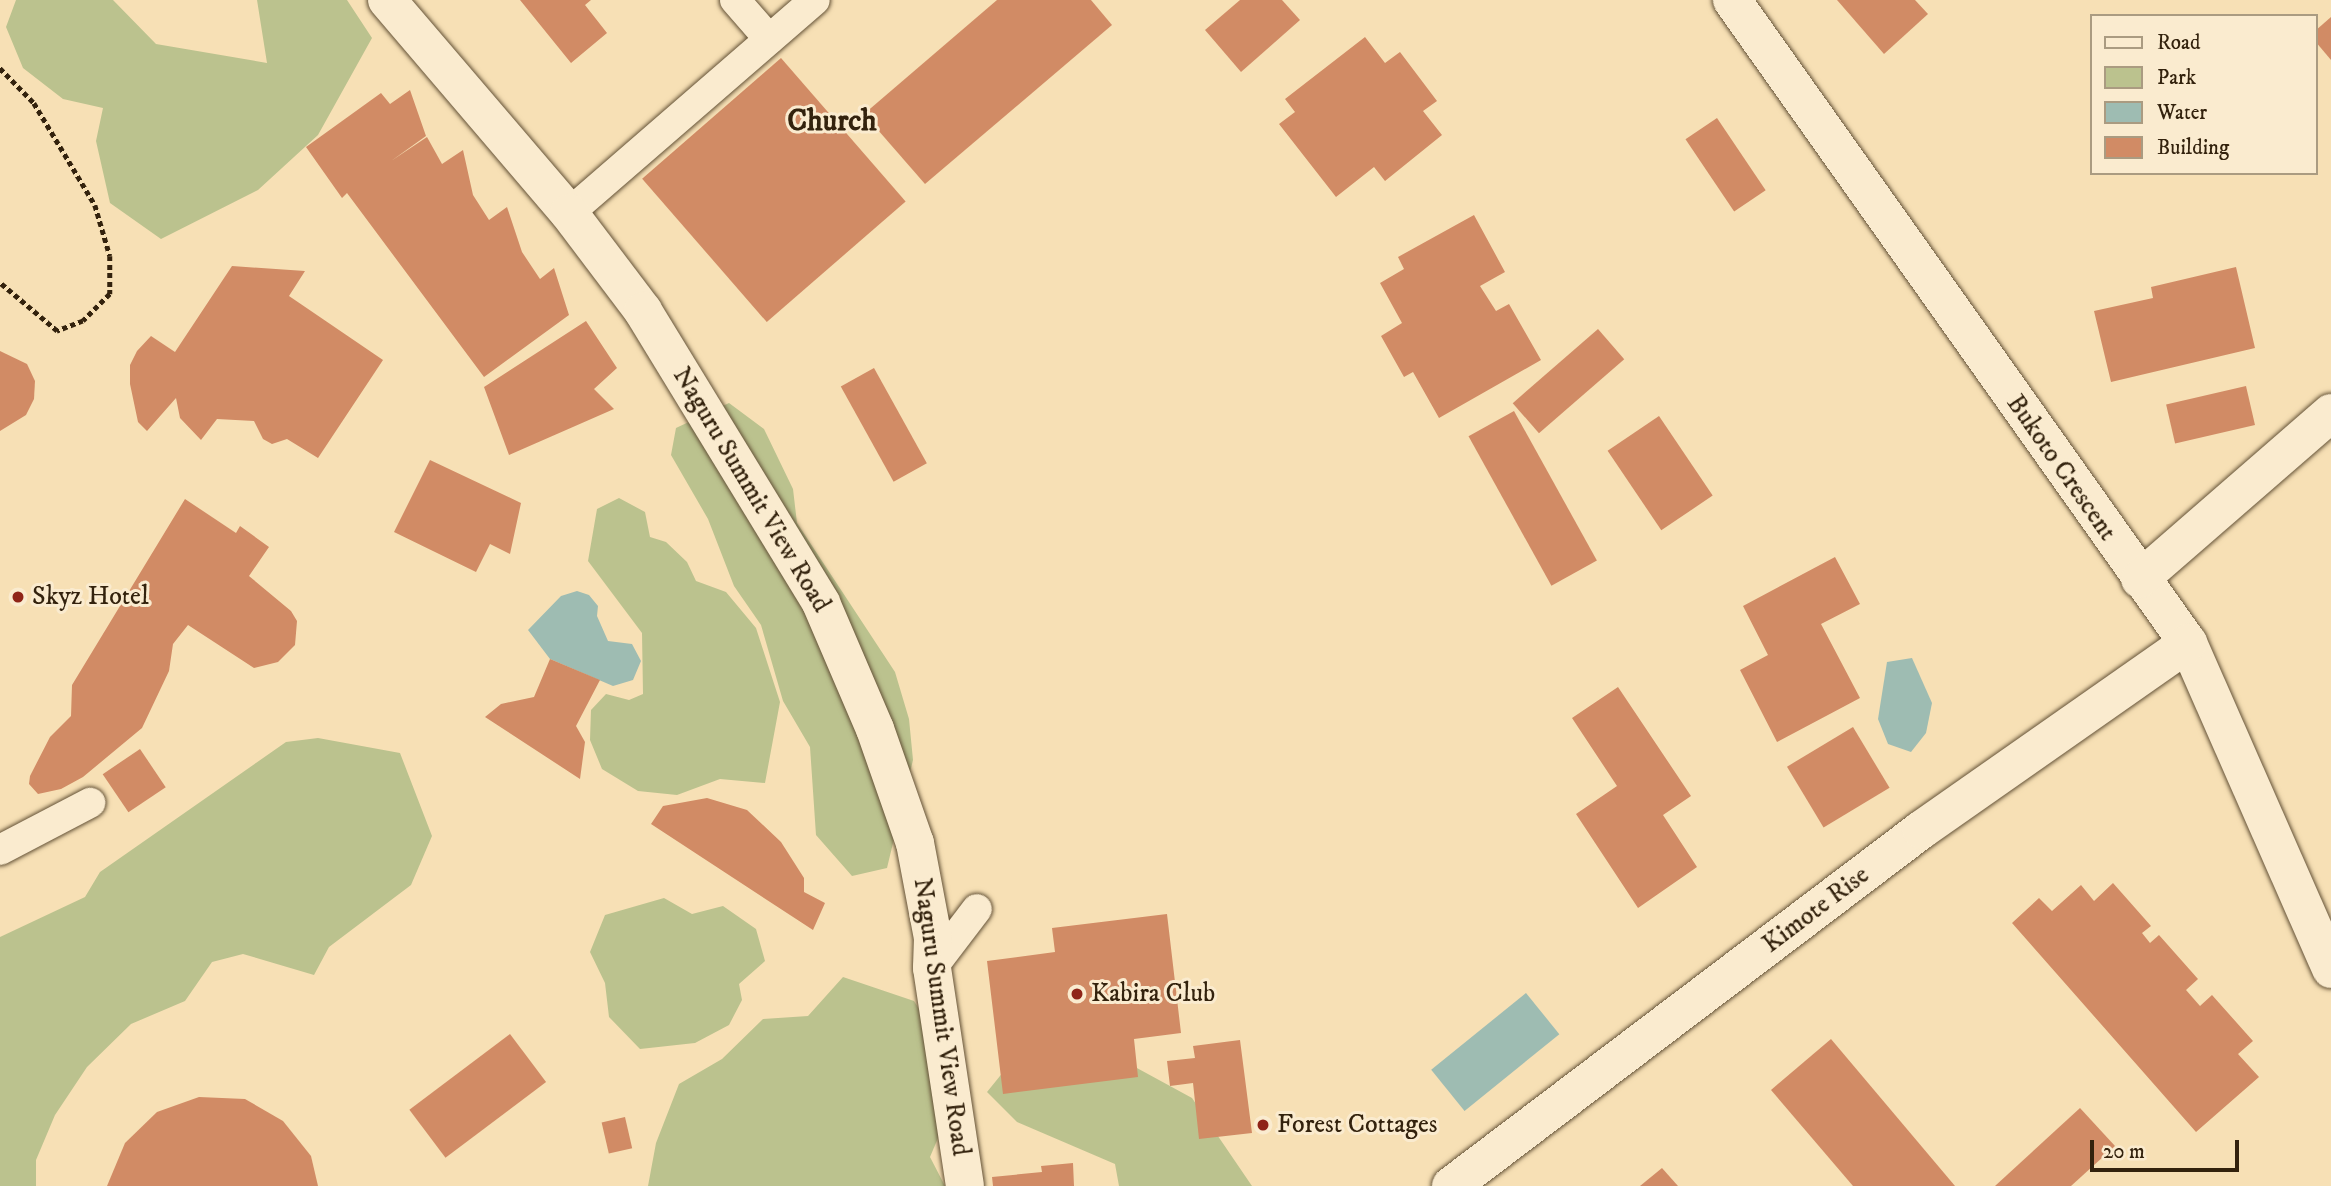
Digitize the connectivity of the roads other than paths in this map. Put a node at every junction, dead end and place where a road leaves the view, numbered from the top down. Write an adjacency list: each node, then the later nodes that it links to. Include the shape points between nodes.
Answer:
1 (735, 0): 5 (lane)
2 (815, 0): 5 (lane)
3 (1732, 0): 8 (street, Bukoto Crescent)
4 (393, 4): 6 (street, Naguru Summit View Road)
5 (769, 39): 6 (lane)
6 (569, 213): 13 (street, Naguru Summit View Road, via 643,311 821,603 875,729 915,843 933,938)
7 (2331, 413): 8 (street)
8 (2140, 579): 9 (street, Bukoto Crescent)
9 (2188, 643): 14 (street, Bukoto Crescent); 16 (street, Kimote Rise, via 1921,830)
10 (90, 803): 11 (lane)
11 (0, 850)
12 (978, 909): 13 (lane)
13 (932, 968): 15 (street, Naguru Summit View Road)
14 (2331, 969)
15 (965, 1186)
16 (1451, 1186)

